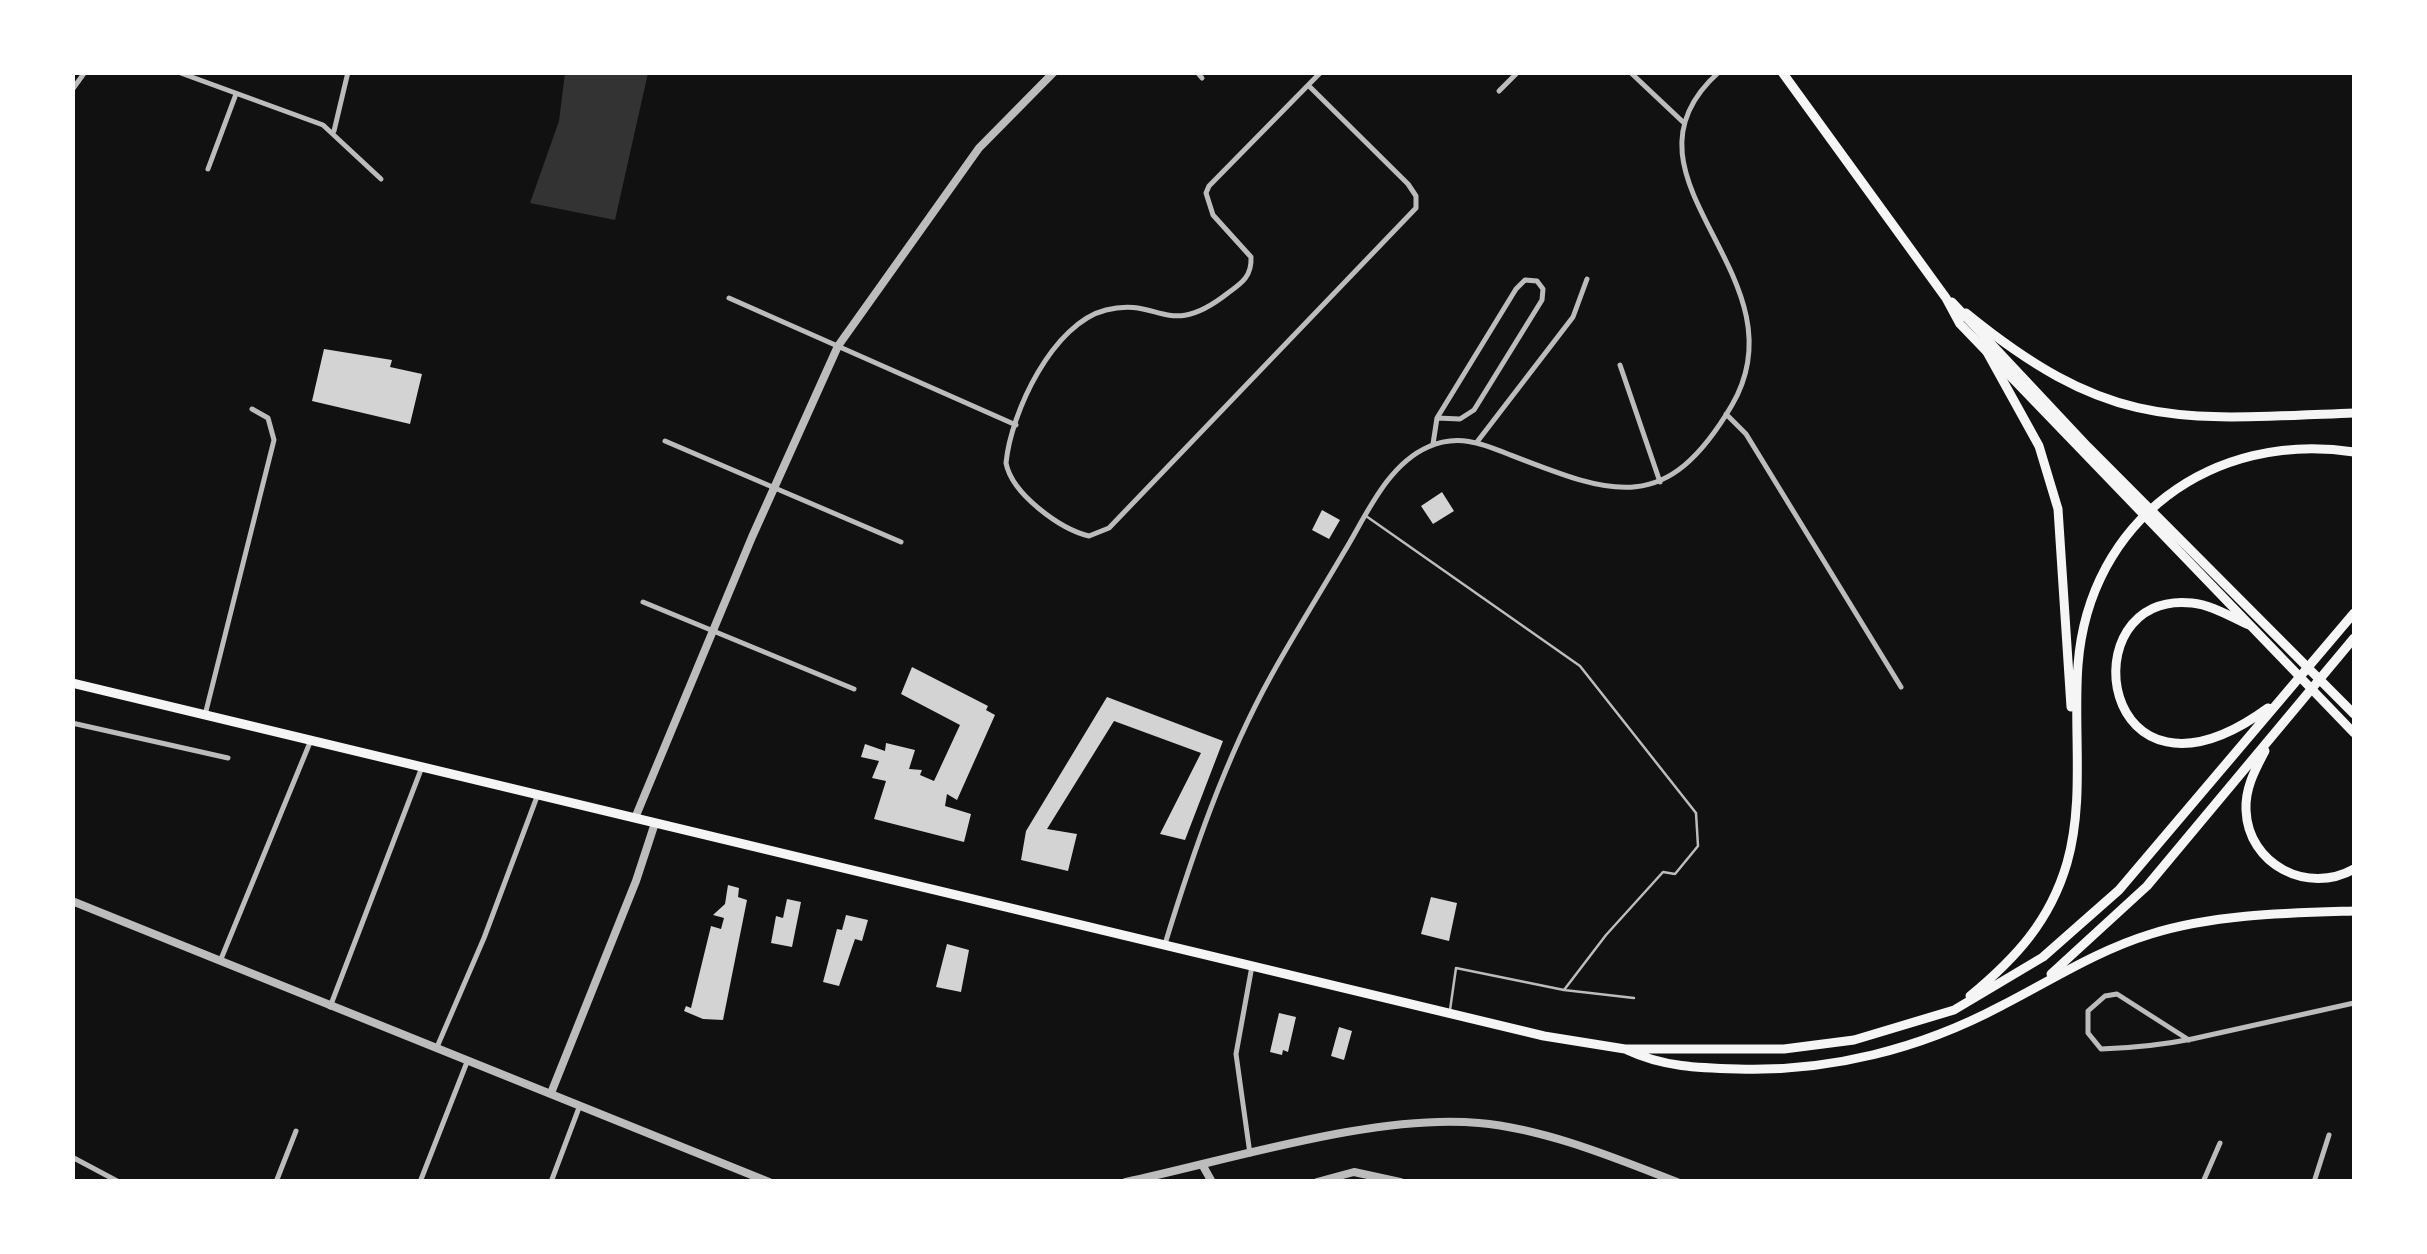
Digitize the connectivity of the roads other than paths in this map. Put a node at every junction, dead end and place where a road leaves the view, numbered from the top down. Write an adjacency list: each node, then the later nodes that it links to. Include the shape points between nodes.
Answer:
1 (84, 72): 11 (street)
2 (178, 72): 13 (street)
3 (348, 72): 15 (street)
4 (1054, 72): 22 (street, via 979,148)
5 (1321, 72): 10 (street)
6 (1518, 72): 12 (street)
7 (1630, 72): 14 (street)
8 (1719, 72): 14 (street)
9 (1784, 72): 20 (main road)
10 (1308, 86): 29 (street, via 1206,193 1213,214 1251,257 1243,282 1196,315 1116,308 1077,323 1046,358); 29 (street, via 1415,193 1408,220 1102,533 1075,531 1016,485 1006,463)
11 (72, 90)
12 (1499, 91)
13 (236, 94): 15 (street); 16 (street)
14 (1683, 122): 27 (street, via 1679,150 1685,173 1749,319 1749,365)
15 (334, 131): 17 (street)
16 (208, 168)
17 (382, 178)
18 (1587, 279): 31 (street, via 1573,317)
19 (729, 298): 22 (street)
20 (1946, 298): 21 (main road); 23 (main road)
21 (1966, 313): 26 (main road, via 2050,376 2124,406 2204,418); 36 (main road)
22 (838, 346): 29 (street); 35 (street)
23 (1988, 352): 36 (main road); 60 (main road, via 2039,446 2058,509)
24 (1620, 365): 34 (street)
25 (252, 410): 53 (street, via 268,418 274,440)
26 (2354, 413)
27 (1726, 414): 34 (street, via 1697,455); 49 (street, via 1746,434)
28 (1437, 418): 28 (street, via 1460,419 1474,410 1542,300 1537,281 1524,280 1516,289); 32 (street)
29 (1016, 425)
30 (665, 441): 35 (street)
31 (1477, 442): 32 (street); 34 (street, via 1610,488)
32 (1433, 444): 37 (street, via 1399,468)
33 (2354, 452): 60 (main road, via 2303,447 2240,458 2182,484 2132,529 2097,584 2081,637)
34 (1660, 482)
35 (773, 486): 39 (street); 43 (street)
36 (2122, 488): 38 (main road)
37 (1366, 516): 67 (street, via 1249,720); 71 (lane, via 1580,666 1696,813 1698,846 1675,874 1664,872)
38 (2173, 539): 42 (main road); 45 (main road)
39 (901, 542)
40 (643, 602): 43 (street)
41 (2354, 613): 51 (main road)
42 (2249, 625): 45 (main road); 51 (main road, via 2191,602 2144,615 2126,633 2114,664 2125,712 2148,735 2188,744 2230,733)
43 (714, 630): 50 (street); 62 (street)
44 (2354, 638): 47 (main road)
45 (2274, 642): 52 (main road); 56 (main road)
46 (2354, 650): 47 (main road)
47 (2327, 670): 55 (main road)
48 (72, 683): 53 (main road)
49 (1900, 687)
50 (854, 689)
51 (2286, 694): 75 (main road, via 2094,914 2042,956)
52 (2354, 714)
53 (205, 715): 57 (main road)
54 (72, 723): 58 (street)
55 (2277, 731): 64 (main road, via 2250,782 2252,838 2272,864 2301,878 2325,879); 70 (main road, via 2126,908)
56 (2354, 733)
57 (311, 740): 59 (main road); 68 (street)
58 (228, 758)
59 (422, 766): 61 (main road); 74 (street)
60 (2074, 779): 75 (main road, via 2068,857 2050,906 2024,948)
61 (538, 794): 62 (main road); 79 (street)
62 (635, 818): 63 (main road)
63 (655, 823): 67 (main road); 81 (street)
64 (2354, 869)
65 (72, 901): 68 (street)
66 (2354, 911): 70 (main road, via 2176,927)
67 (1164, 945): 69 (main road)
68 (220, 962): 74 (street)
69 (1252, 966): 76 (main road); 86 (street, via 1236,1054)
70 (2037, 986): 78 (main road, via 1900,1048 1794,1069 1684,1067)
71 (1564, 990): 72 (lane); 76 (lane, via 1456,968)
72 (1634, 998)
73 (2354, 1004): 77 (street)
74 (330, 1008): 79 (street)
75 (1954, 1010): 78 (main road, via 1813,1046)
76 (1449, 1014): 78 (main road)
77 (2189, 1040): 77 (street, via 2102,1050 2086,1024 2088,1011 2105,996 2129,998)
78 (1625, 1049)
79 (435, 1050): 80 (street)
80 (467, 1062): 81 (street); 92 (street)
81 (551, 1094): 82 (street)
82 (580, 1105): 89 (street); 93 (street)
83 (296, 1131): 91 (street)
84 (2329, 1135): 100 (street)
85 (2220, 1143): 99 (street)
86 (1250, 1154): 88 (street); 98 (street, via 1403,1125 1462,1122 1519,1130)
87 (72, 1157): 90 (street)
88 (1202, 1166): 94 (street); 95 (street)
89 (767, 1181)
90 (119, 1182)
91 (276, 1182)
92 (420, 1182)
93 (551, 1182)
94 (1126, 1182)
95 (1212, 1182)
96 (1316, 1182): 97 (street, via 1354,1172)
97 (1400, 1182)
98 (1677, 1182)
99 (2203, 1182)
100 (2314, 1182)

